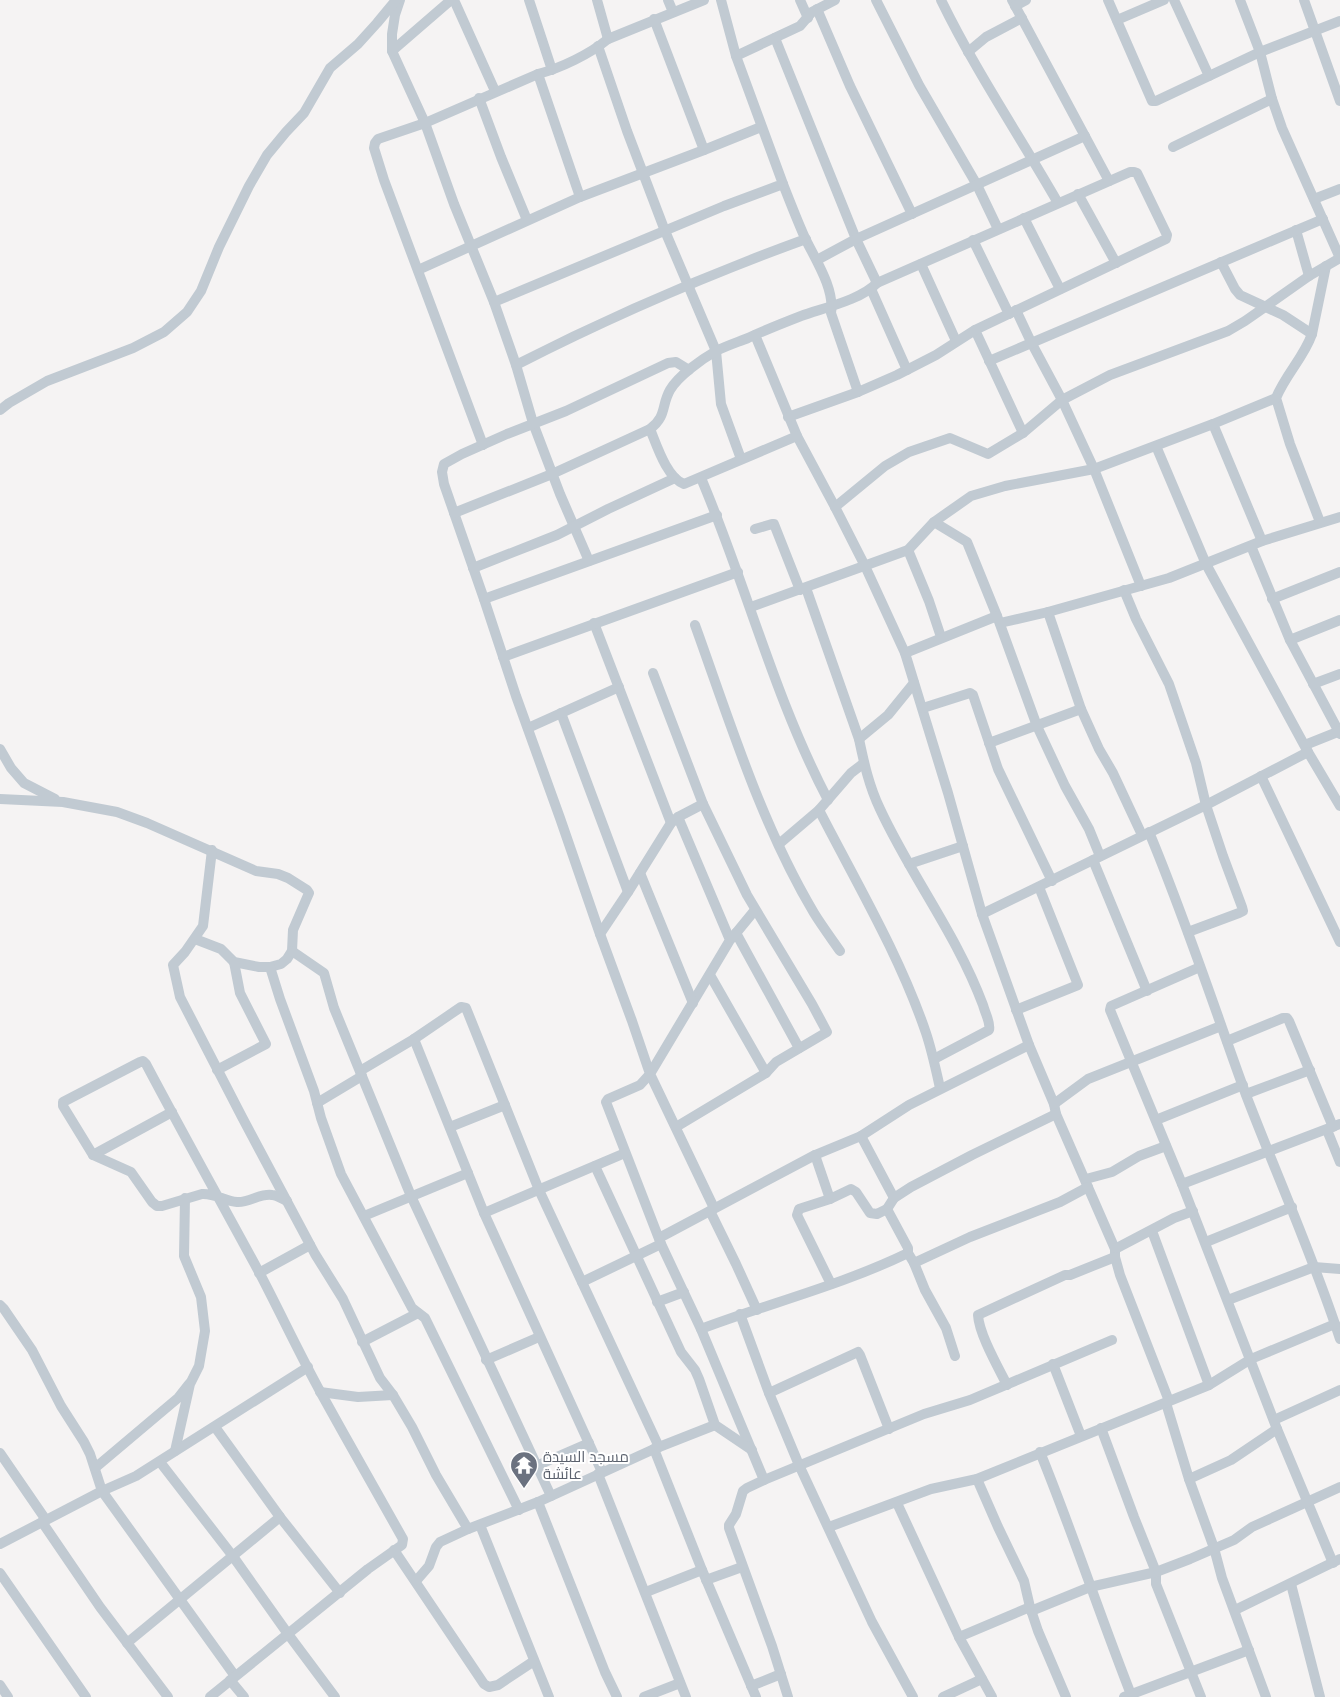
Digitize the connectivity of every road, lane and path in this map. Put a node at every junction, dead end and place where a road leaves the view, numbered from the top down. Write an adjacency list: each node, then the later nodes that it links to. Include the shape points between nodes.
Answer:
1 (398, 0): 30 (street); 96 (street, via 330,68 304,113 267,155 219,247 201,291 187,312 164,332 133,348 47,381)
2 (452, 0): 30 (street); 38 (street)
3 (528, 0): 34 (street)
4 (596, 0): 27 (street)
5 (668, 0): 20 (street)
6 (704, 0): 20 (street)
7 (722, 0): 33 (street)
8 (800, 0): 21 (street)
9 (835, 0): 19 (street)
10 (876, 0): 51 (street, via 919,85)
11 (941, 0): 31 (street)
12 (1026, 0): 18 (street)
13 (1108, 0): 24 (street)
14 (1164, 0): 24 (street)
15 (1174, 0): 36 (street)
16 (1240, 0): 32 (street)
17 (1304, 0): 26 (street)
18 (1014, 3): 22 (street)
19 (816, 9): 21 (street); 57 (street)
20 (673, 12): 23 (street)
21 (808, 18): 28 (street, via 800,26)
22 (1022, 18): 31 (street, via 986,37); 44 (street)
23 (654, 20): 27 (street); 46 (street)
24 (1117, 20): 36 (street, via 1152,101)
25 (1340, 21): 26 (street)
26 (1314, 30): 32 (street); 37 (street)
27 (608, 38): 29 (street)
28 (775, 38): 33 (street); 65 (street)
29 (598, 46): 34 (street); 48 (street)
30 (392, 51): 42 (street)
31 (968, 52): 47 (street)
32 (1260, 52): 36 (street); 40 (street)
33 (736, 56): 43 (street)
34 (552, 70): 35 (street)
35 (538, 74): 38 (street); 54 (street)
36 (1209, 76)
37 (1337, 86): 41 (street)
38 (495, 91): 39 (street)
39 (479, 98): 42 (street); 60 (street)
40 (1272, 100): 45 (street); 55 (street)
41 (1340, 101)
42 (425, 123): 67 (street); 74 (street, via 378,139 374,148)
43 (761, 126): 46 (street); 50 (street)
44 (1085, 136): 47 (street); 49 (street)
45 (1173, 147)
46 (704, 150): 48 (street)
47 (1033, 159): 51 (street); 56 (street)
48 (643, 174): 54 (street); 63 (street)
49 (1109, 181): 53 (street); 72 (street, via 1130,172 1137,173 1167,235 1166,239)
50 (782, 184): 63 (street); 64 (street)
51 (977, 185): 57 (street); 61 (street)
52 (1340, 189): 55 (street)
53 (1078, 194): 56 (street); 72 (street)
54 (580, 196): 60 (street)
55 (1314, 199): 59 (street)
56 (1058, 203): 58 (street)
57 (912, 214): 65 (street)
58 (1024, 218): 61 (street); 78 (street)
59 (1323, 219): 62 (street); 68 (street)
60 (527, 220): 67 (street)
61 (998, 230): 66 (street)
62 (1296, 230): 70 (street); 75 (street)
63 (665, 231): 76 (street); 79 (street)
64 (806, 239): 69 (street); 76 (street)
65 (856, 239): 69 (street); 77 (street)
66 (973, 240): 71 (street); 82 (street)
67 (472, 245): 74 (street); 79 (street)
68 (1340, 258): 73 (street)
69 (817, 260): 80 (street)
70 (1221, 262): 81 (street, via 1240,295); 87 (street)
71 (921, 264): 77 (street); 86 (street)
72 (1116, 264): 78 (street)
73 (1326, 266): 75 (street); 84 (street)
74 (418, 270): 103 (street)
75 (1309, 276): 81 (street)
76 (689, 284): 88 (street); 90 (street)
77 (874, 286): 80 (street); 92 (street)
78 (1060, 289): 82 (street)
79 (494, 302): 90 (street)
80 (832, 306): 85 (street); 93 (street, via 831,313)
81 (1265, 306): 84 (street); 95 (street, via 1228,331 1110,376)
82 (1012, 312): 83 (street); 87 (street)
83 (975, 330): 86 (street); 89 (street)
84 (1312, 334): 94 (street)
85 (755, 335): 88 (street); 97 (street)
86 (956, 341): 92 (street)
87 (1031, 342): 89 (street); 95 (street)
88 (716, 351): 91 (street); 105 (street, via 721,404)
89 (989, 361): 101 (street)
90 (516, 365): 98 (street)
91 (689, 370): 98 (street, via 676,362 668,362 596,398); 100 (street, via 671,388 661,418)
92 (907, 370): 93 (street)
93 (858, 392): 97 (street)
94 (1276, 398): 99 (street); 115 (street)
95 (1062, 400): 101 (street); 106 (street)
96 (0, 410)
97 (788, 417): 102 (street)
98 (533, 423): 103 (street); 107 (street)
99 (1213, 424): 104 (street); 118 (street)
100 (650, 429): 107 (street); 108 (street)
101 (1023, 433): 110 (street, via 988,454 950,438 908,452 885,466)
102 (797, 436): 105 (street); 110 (street)
103 (482, 445): 111 (street, via 444,464 444,484)
104 (1156, 446): 106 (street); 122 (street)
105 (741, 459): 109 (street)
106 (1094, 469): 114 (street, via 971,496); 127 (street)
107 (552, 474): 111 (street); 116 (street)
108 (675, 478): 109 (street, via 684,484); 116 (street)
109 (701, 478): 112 (street)
110 (835, 507): 123 (street)
111 (454, 513): 124 (street)
112 (717, 515): 121 (street); 125 (street)
113 (1340, 517): 115 (street)
114 (934, 522): 120 (street); 134 (street, via 967,542)
115 (1320, 522): 118 (street)
116 (574, 527): 121 (street); 124 (street)
117 (755, 529): 128 (street, via 774,524)
118 (1262, 542): 119 (street)
119 (1251, 546): 122 (street); 131 (street)
120 (908, 550): 123 (street); 138 (street)
121 (589, 561): 130 (street)
122 (1206, 564): 127 (street); 155 (street)
123 (865, 566): 128 (street); 140 (street)
124 (473, 568): 130 (street)
125 (738, 572): 132 (street); 136 (street)
126 (1340, 572): 131 (street)
127 (1141, 586): 129 (street)
128 (803, 589): 132 (street); 153 (street)
129 (1124, 590): 133 (street); 163 (street, via 1169,684 1196,763)
130 (484, 599): 141 (street)
131 (1272, 599): 139 (street)
132 (751, 607): 160 (street, via 792,723)
133 (1048, 612): 134 (street); 148 (street)
134 (999, 619): 138 (street); 150 (street)
135 (1340, 620): 139 (street)
136 (594, 623): 141 (street); 146 (street)
137 (694, 625): 168 (street)
138 (941, 637): 140 (street)
139 (1290, 640): 145 (street)
140 (905, 653): 144 (street)
141 (503, 657): 151 (street)
142 (653, 673): 162 (street)
143 (1340, 674): 145 (street)
144 (914, 683): 147 (street); 153 (street, via 888,715)
145 (1313, 684): 152 (street)
146 (619, 686): 149 (street); 166 (street)
147 (923, 708): 154 (street, via 972,694); 169 (street)
148 (1081, 709): 150 (street); 167 (street, via 1099,750)
149 (561, 713): 151 (street); 176 (street)
150 (1037, 726): 154 (street); 171 (street, via 1089,829)
151 (528, 728): 180 (street)
152 (1340, 732): 155 (street)
153 (859, 739): 157 (street)
154 (989, 743): 174 (street, via 1009,793)
155 (1307, 748): 158 (street); 164 (street)
156 (0, 749): 161 (street, via 24,783)
157 (864, 763): 160 (street); 172 (street, via 880,809)
158 (1261, 776): 163 (street); 183 (street)
159 (0, 799): 161 (street)
160 (828, 800): 165 (street)
161 (63, 802): 170 (street, via 117,812)
162 (703, 804): 166 (street); 177 (street)
163 (1206, 805): 167 (street); 179 (street, via 1243,911)
164 (1340, 806)
165 (819, 810): 168 (street); 198 (street, via 887,941 917,1008)
166 (675, 820): 173 (street); 181 (street)
167 (1145, 834): 171 (street); 179 (street)
168 (779, 844): 185 (street, via 815,914)
169 (963, 846): 172 (street); 178 (street)
170 (212, 850): 182 (street, via 205,922); 184 (street, via 256,871 288,878 307,890 309,896 293,930)
171 (1097, 858): 174 (street); 190 (street)
172 (909, 864): 198 (street, via 959,950 990,1027)
173 (640, 873): 176 (street); 191 (street)
174 (1052, 881): 175 (street)
175 (1039, 887): 178 (street); 192 (street, via 1078,985)
176 (628, 892): 180 (street)
177 (755, 910): 181 (street); 197 (street, via 827,1032)
178 (982, 914): 192 (street)
179 (1188, 932): 188 (street)
180 (600, 934): 204 (street)
181 (733, 936): 189 (street); 197 (street)
182 (195, 939): 186 (street, via 221,949); 200 (street, via 173,967 180,997)
183 (1340, 942)
184 (292, 951): 187 (street, via 281,964); 202 (street, via 324,973 334,1008)
185 (840, 951)
186 (234, 962): 187 (street); 200 (street, via 240,993 266,1044)
187 (270, 967): 207 (street)
188 (1200, 967): 190 (street); 193 (street)
189 (710, 975): 191 (street); 203 (street)
190 (1147, 990): 199 (street, via 1109,1008)
191 (693, 1004): 204 (street)
192 (1016, 1010): 196 (street)
193 (1221, 1026): 195 (street); 199 (street)
194 (414, 1039): 202 (street); 208 (street, via 461,1007 466,1008); 212 (street)
195 (1227, 1041): 201 (street, via 1286,1018); 206 (street)
196 (1029, 1044): 205 (street); 209 (street)
197 (799, 1048): 203 (street, via 776,1062)
198 (934, 1060): 205 (street)
199 (1131, 1062): 209 (street, via 1088,1079); 211 (street)
200 (218, 1070): 232 (street)
201 (1310, 1070): 206 (street); 214 (street)
202 (361, 1073): 207 (street); 227 (street)
203 (766, 1073): 213 (street)
204 (650, 1074): 213 (street); 218 (street, via 640,1086 606,1100)
205 (940, 1088): 215 (street)
206 (1245, 1090): 211 (street); 217 (street)
207 (317, 1103): 238 (street, via 341,1174)
208 (505, 1105): 212 (street); 226 (street)
209 (1055, 1109): 224 (street); 230 (street)
210 (172, 1112): 219 (street); 219 (street, via 143,1062 66,1100 63,1106); 228 (street)
211 (1156, 1120): 216 (street)
212 (450, 1127): 223 (street)
213 (676, 1127): 235 (street)
214 (1333, 1127): 217 (street); 221 (street)
215 (861, 1136): 220 (street); 230 (street)
216 (1166, 1146): 224 (street); 225 (street)
217 (1268, 1152): 225 (street); 233 (street)
218 (625, 1153): 222 (street); 240 (street)
219 (92, 1155): 229 (street, via 131,1172 157,1206)
220 (815, 1155): 231 (street); 235 (street)
221 (1340, 1162)
222 (595, 1166): 226 (street); 245 (street)
223 (468, 1173): 227 (street); 237 (street)
224 (1087, 1183): 244 (street); 246 (street, via 1060,1202)
225 (1182, 1184): 236 (street)
226 (539, 1190): 237 (street); 250 (street)
227 (411, 1196): 238 (street); 267 (street)
228 (218, 1197): 229 (street, via 202,1194); 232 (street, via 241,1202 271,1194); 249 (street)
229 (185, 1198): 270 (street, via 184,1256 201,1297 206,1331)
230 (894, 1198): 234 (street)
231 (830, 1199): 234 (street, via 851,1189 870,1213 877,1214); 251 (street, via 797,1211)
232 (287, 1200): 242 (street)
233 (1292, 1207): 241 (street); 247 (street)
234 (887, 1208): 243 (street)
235 (712, 1210): 240 (street); 256 (street)
236 (1193, 1211): 239 (street); 241 (street)
237 (484, 1213): 261 (street)
238 (364, 1216): 257 (street)
239 (1152, 1231): 244 (street); 272 (street)
240 (660, 1241): 245 (street); 252 (street)
241 (1206, 1242): 253 (street)
242 (310, 1245): 249 (street); 264 (street, via 343,1299)
243 (908, 1253): 246 (street); 251 (street, via 878,1268)
244 (1115, 1253): 271 (street, via 978,1315 978,1322); 277 (street)
245 (636, 1256): 250 (street); 254 (street)
246 (914, 1263): 265 (street, via 924,1290 946,1328)
247 (1314, 1267): 248 (street); 253 (street); 259 (street)
248 (1340, 1270)
249 (259, 1273): 269 (street)
250 (582, 1282): 285 (street)
251 (831, 1284): 256 (street)
252 (684, 1292): 254 (street); 260 (street)
253 (1228, 1300): 266 (street)
254 (657, 1302): 278 (street, via 680,1352 695,1370)
255 (0, 1304): 293 (street, via 32,1350 84,1442)
256 (757, 1310): 258 (street)
257 (418, 1314): 264 (street); 304 (street, via 425,1318)
258 (740, 1314): 260 (street); 275 (street)
259 (1335, 1324): 262 (street); 266 (street)
260 (701, 1328): 286 (street)
261 (540, 1337): 267 (street); 284 (street)
262 (1340, 1339)
263 (1112, 1340): 268 (street)
264 (362, 1342): 276 (street, via 380,1378)
265 (955, 1356)
266 (1251, 1359): 272 (street); 279 (street)
267 (486, 1360): 292 (street)
268 (1053, 1364): 271 (street); 283 (street)
269 (308, 1367): 274 (street); 280 (street)
270 (190, 1384): 287 (street); 293 (street, via 178,1398)
271 (1007, 1385): 282 (street)
272 (1209, 1385): 277 (street)
273 (1340, 1390): 279 (street)
274 (320, 1392): 276 (street); 312 (street, via 403,1539 402,1545)
275 (769, 1393): 282 (street, via 858,1352); 291 (street)
276 (393, 1395): 309 (street)
277 (1167, 1402): 281 (street); 296 (street)
278 (715, 1425): 285 (street); 286 (street)
279 (1275, 1425): 296 (street, via 1231,1460); 303 (street)
280 (215, 1427): 287 (street); 305 (street)
281 (1101, 1428): 283 (street); 317 (street)
282 (888, 1429): 291 (street)
283 (1081, 1436): 288 (street)
284 (588, 1443): 292 (street); 294 (street)
285 (656, 1448): 294 (street); 316 (street)
286 (752, 1450): 297 (street)
287 (175, 1451): 290 (street)
288 (1040, 1452): 295 (street); 322 (street)
289 (0, 1453): 306 (street)
290 (160, 1462): 299 (street); 313 (street)
291 (799, 1465): 297 (street); 308 (street)
292 (536, 1466): 300 (street)
293 (95, 1468): 299 (street)
294 (600, 1473): 300 (street); 323 (street)
295 (977, 1479): 302 (street, via 930,1489); 326 (street, via 1024,1581)
296 (1189, 1479): 311 (street)
297 (764, 1480): 315 (street, via 744,1491 729,1525)
298 (1340, 1487): 303 (street)
299 (102, 1491): 306 (street); 325 (street)
300 (550, 1496): 301 (street)
301 (538, 1502): 304 (street); 348 (street)
302 (897, 1502): 308 (street); 329 (street)
303 (1308, 1502): 311 (street); 314 (street)
304 (520, 1510): 307 (street)
305 (280, 1518): 313 (street); 324 (street)
306 (44, 1521): 310 (street); 330 (street)
307 (480, 1525): 309 (street); 332 (street)
308 (829, 1527): 353 (street, via 872,1622)
309 (468, 1529): 320 (street, via 440,1542 429,1566)
310 (0, 1544)
311 (1214, 1548): 317 (street); 327 (street)
312 (394, 1550): 320 (street); 324 (street)
313 (232, 1555): 325 (street); 328 (street)
314 (1337, 1561): 321 (street)
315 (742, 1567): 319 (street); 334 (street)
316 (702, 1570): 319 (street); 323 (street)
317 (1156, 1572): 322 (street); 333 (street, via 1156,1584)
318 (0, 1573): 342 (street)
319 (706, 1580): 339 (street)
320 (416, 1581): 332 (street, via 484,1684 498,1686)
321 (1291, 1584): 327 (street); 359 (street)
322 (1090, 1587): 326 (street); 340 (street)
323 (646, 1592): 337 (street)
324 (340, 1593): 328 (street)
325 (179, 1600): 330 (street); 335 (street)
326 (1030, 1609): 329 (street); 356 (street)
327 (1236, 1610): 331 (street)
328 (288, 1634): 335 (street); 346 (street)
329 (959, 1636): 336 (street)
330 (127, 1644): 343 (street)
331 (1249, 1650): 333 (street); 358 (street)
332 (534, 1661): 347 (street)
333 (1191, 1671): 340 (street); 357 (street)
334 (781, 1674): 339 (street); 352 (street)
335 (232, 1678): 344 (street); 345 (street)
336 (982, 1679): 354 (street); 355 (street)
337 (680, 1683): 349 (street); 350 (street)
338 (0, 1685): 341 (street)
339 (751, 1686): 351 (street)
340 (1129, 1696)
341 (8, 1697)
342 (86, 1697)
343 (168, 1697)
344 (210, 1697)
345 (244, 1697)
346 (335, 1697)
347 (549, 1697)
348 (617, 1697)
349 (644, 1697)
350 (686, 1697)
351 (756, 1697)
352 (788, 1697)
353 (913, 1697)
354 (943, 1697)
355 (992, 1697)
356 (1066, 1697)
357 (1201, 1697)
358 (1266, 1697)
359 (1320, 1697)

